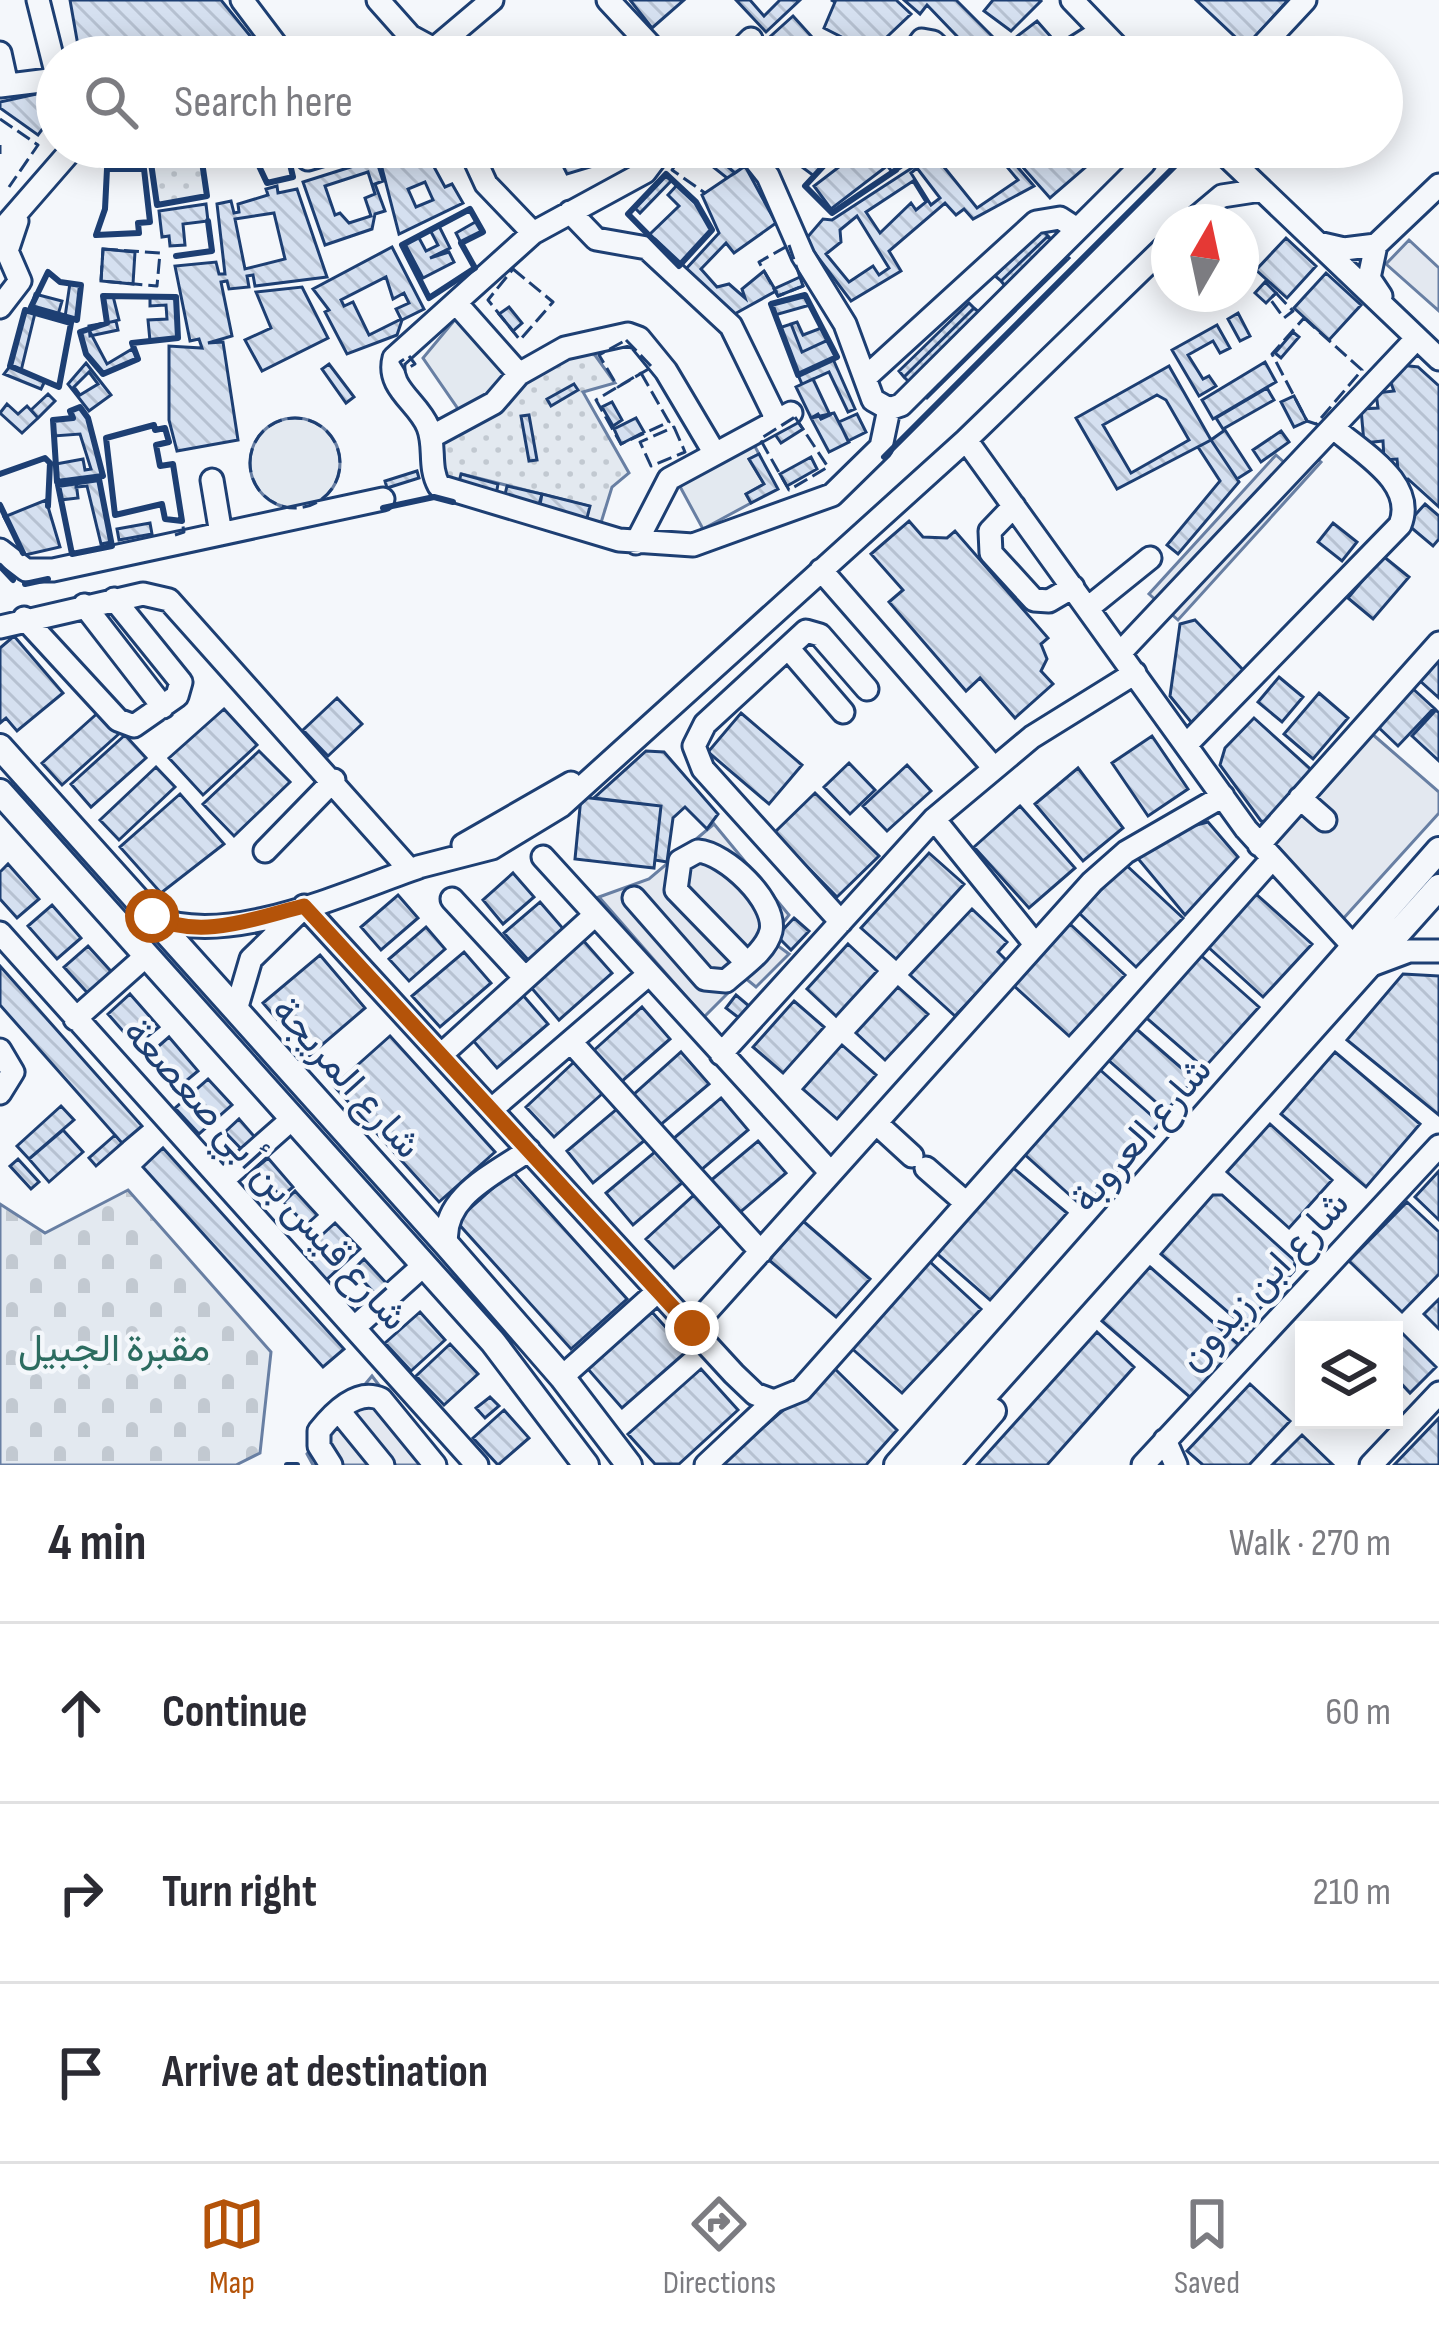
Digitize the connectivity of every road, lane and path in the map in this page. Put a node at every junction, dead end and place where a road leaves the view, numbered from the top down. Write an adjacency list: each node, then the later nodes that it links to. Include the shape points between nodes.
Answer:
1 (38, 0): 9 (street)
2 (242, 0): 10 (street)
3 (378, 0): 11 (street)
4 (493, 0): 12 (street)
5 (608, 0): 13 (street)
6 (1072, 0): 8 (street)
7 (1306, 0): 16 (street)
8 (1101, 31): 14 (street); 15 (street)
9 (47, 36)
10 (269, 36)
11 (410, 36)
12 (450, 36)
13 (639, 36)
14 (1093, 36)
15 (1106, 36)
16 (1272, 36)
17 (0, 53): 19 (street)
18 (36, 80): 19 (street)
19 (3, 85)
20 (53, 168): 28 (street)
21 (55, 168): 28 (street)
22 (479, 168): 37 (street)
23 (648, 168): 34 (street)
24 (762, 168): 49 (street)
25 (1139, 168): 35 (street)
26 (1218, 168): 31 (street)
27 (1238, 168): 30 (street)
28 (51, 173): 33 (street)
29 (1439, 185): 39 (street)
30 (1261, 190): 31 (street); 38 (street)
31 (1213, 201): 32 (street)
32 (1210, 204)
33 (22, 210): 36 (street); 40 (street)
34 (570, 212): 37 (street); 54 (street, via 596,239 641,244 731,326 784,416)
35 (1077, 229): 42 (street, via 1043,218); 44 (street)
36 (0, 232)
37 (533, 233): 43 (street)
38 (1313, 241): 39 (street, via 1344,249); 46 (street)
39 (1376, 245): 46 (street, via 1371,284)
40 (7, 260): 45 (street, via 20,281)
41 (1151, 260): 53 (street)
42 (973, 280): 44 (street); 49 (street)
43 (456, 303): 48 (street); 52 (street, via 392,365)
44 (1000, 306): 50 (street)
45 (0, 307)
46 (1416, 339): 47 (street); 51 (street)
47 (1439, 359)
48 (519, 374): 52 (street, via 494,404); 54 (street, via 571,345 632,334 666,371)
49 (865, 378): 50 (street, via 873,400)
50 (889, 409): 59 (street, via 878,451 820,502 694,545)
51 (1335, 429): 71 (street); 76 (street, via 1401,490 1400,524)
52 (431, 437): 59 (street, via 432,470 447,490)
53 (966, 440): 57 (street); 62 (street)
54 (714, 452): 59 (street, via 661,488)
55 (212, 480): 58 (street)
56 (383, 499): 58 (street)
57 (1014, 506): 63 (street); 63 (street, via 989,531 991,553 1034,599 1049,601)
58 (220, 534): 60 (street, via 53,570 26,570)
59 (636, 543)
60 (0, 550)
61 (1150, 558): 66 (street)
62 (821, 570): 78 (street); 89 (street, via 602,764 514,820)
63 (1073, 587): 66 (street)
64 (114, 599): 65 (street); 74 (street, via 179,677 180,692); 79 (street, via 152,595 177,606)
65 (84, 605): 67 (street); 74 (street)
66 (1088, 608): 71 (street)
67 (24, 618): 68 (street); 74 (street, via 120,722 138,725)
68 (0, 627)
69 (1439, 643): 82 (street)
70 (788, 648): 73 (street, via 814,631); 75 (street); 96 (street, via 699,730 694,755)
71 (1120, 653): 72 (street)
72 (1135, 673): 76 (street); 78 (street)
73 (867, 689)
74 (163, 707)
75 (843, 712)
76 (1187, 744): 81 (street)
77 (0, 747): 95 (main road, شارع المريجة)
78 (993, 767): 83 (street)
79 (334, 780): 86 (street); 89 (street)
80 (0, 792): 101 (main road, شارع المريجة)
81 (1223, 796): 87 (street); 99 (street, via 1126,852)
82 (1300, 798): 84 (street); 87 (street)
83 (934, 819): 96 (street); 99 (street)
84 (1324, 820)
85 (1439, 850): 102 (main road, شارع العروبة)
86 (265, 851)
87 (1266, 852): 102 (street); 120 (street)
88 (543, 857): 94 (street)
89 (414, 868): 93 (street)
90 (1439, 887): 102 (main road, شارع العروبة)
91 (634, 898): 98 (street)
92 (452, 899): 105 (street)
93 (304, 906): 95 (street, via 212,928); 106 (street, via 251,959); 110 (street)
94 (595, 915): 104 (street); 105 (street)
95 (153, 917): 106 (main road, شارع المريجة)
96 (841, 922): 111 (street)
97 (0, 933): 107 (street, شارع قيس بن أبي صعصعة)
98 (667, 936): 103 (street, via 712,983); 104 (street)
99 (1035, 944): 115 (street)
100 (1439, 951): 102 (street)
101 (146, 956): 107 (street); 114 (main road, شارع المريجة)
102 (1361, 956): 124 (main road, شارع العروبة)
103 (746, 962): 103 (street, via 771,931 765,904 718,856 688,855 675,870 676,890)
104 (642, 969): 108 (street); 111 (street)
105 (525, 978): 110 (street)
106 (236, 1010): 121 (main road, شارع المريجة)
107 (75, 1019): 119 (street, شارع قيس بن أبي صعصعة)
108 (571, 1042): 113 (street); 122 (street)
109 (0, 1050): 112 (street, via 13,1072)
110 (442, 1054): 113 (street)
111 (721, 1054): 118 (street)
112 (0, 1093)
113 (492, 1109): 117 (street)
114 (292, 1119): 119 (street); 123 (main road, شارع المريجة)
115 (876, 1123): 118 (street); 120 (street)
116 (1439, 1146): 138 (street, شارع ابن زيدون)
117 (529, 1150): 121 (street, via 454,1204); 125 (street)
118 (831, 1173): 122 (street)
119 (223, 1180): 126 (street, شارع قيس بن أبي صعصعة)
120 (966, 1203): 133 (street, via 801,1390)
121 (447, 1245): 131 (main road, شارع المريجة)
122 (760, 1252): 127 (street)
123 (424, 1265): 126 (street); 128 (main road, شارع المريجة)
124 (1089, 1267): 140 (main road, via 1076,1316); 147 (main road, via 1018,1311); 148 (main road, شارع العروبة); 149 (main road, شارع العروبة)
125 (658, 1291): 127 (street); 131 (street)
126 (355, 1327): 135 (street, شارع قيس بن أبي صعصعة)
127 (692, 1328): 130 (street)
128 (493, 1342): 131 (main road, via 538,1376); 144 (main road, شارع المريجة)
129 (752, 1356): 130 (street)
130 (734, 1374): 133 (street)
131 (562, 1377): 145 (main road, شارع المريجة)
132 (1439, 1393): 152 (street)
133 (774, 1401): 146 (street)
134 (339, 1411): 136 (street, via 356,1397 376,1396); 141 (street, via 318,1436); 142 (street)
135 (436, 1418): 136 (street); 137 (street, شارع قيس بن أبي صعصعة)
136 (414, 1439): 139 (street)
137 (455, 1439): 139 (street); 143 (street, شارع قيس بن أبي صعصعة)
138 (1165, 1440): 150 (street, شارع ابن زيدون); 151 (street)
139 (434, 1463)
140 (949, 1463)
141 (332, 1465)
142 (383, 1465)
143 (477, 1465)
144 (586, 1465)
145 (629, 1465)
146 (706, 1465)
147 (879, 1465)
148 (897, 1465)
149 (922, 1465)
150 (1142, 1465)
151 (1175, 1465)
152 (1371, 1465)

